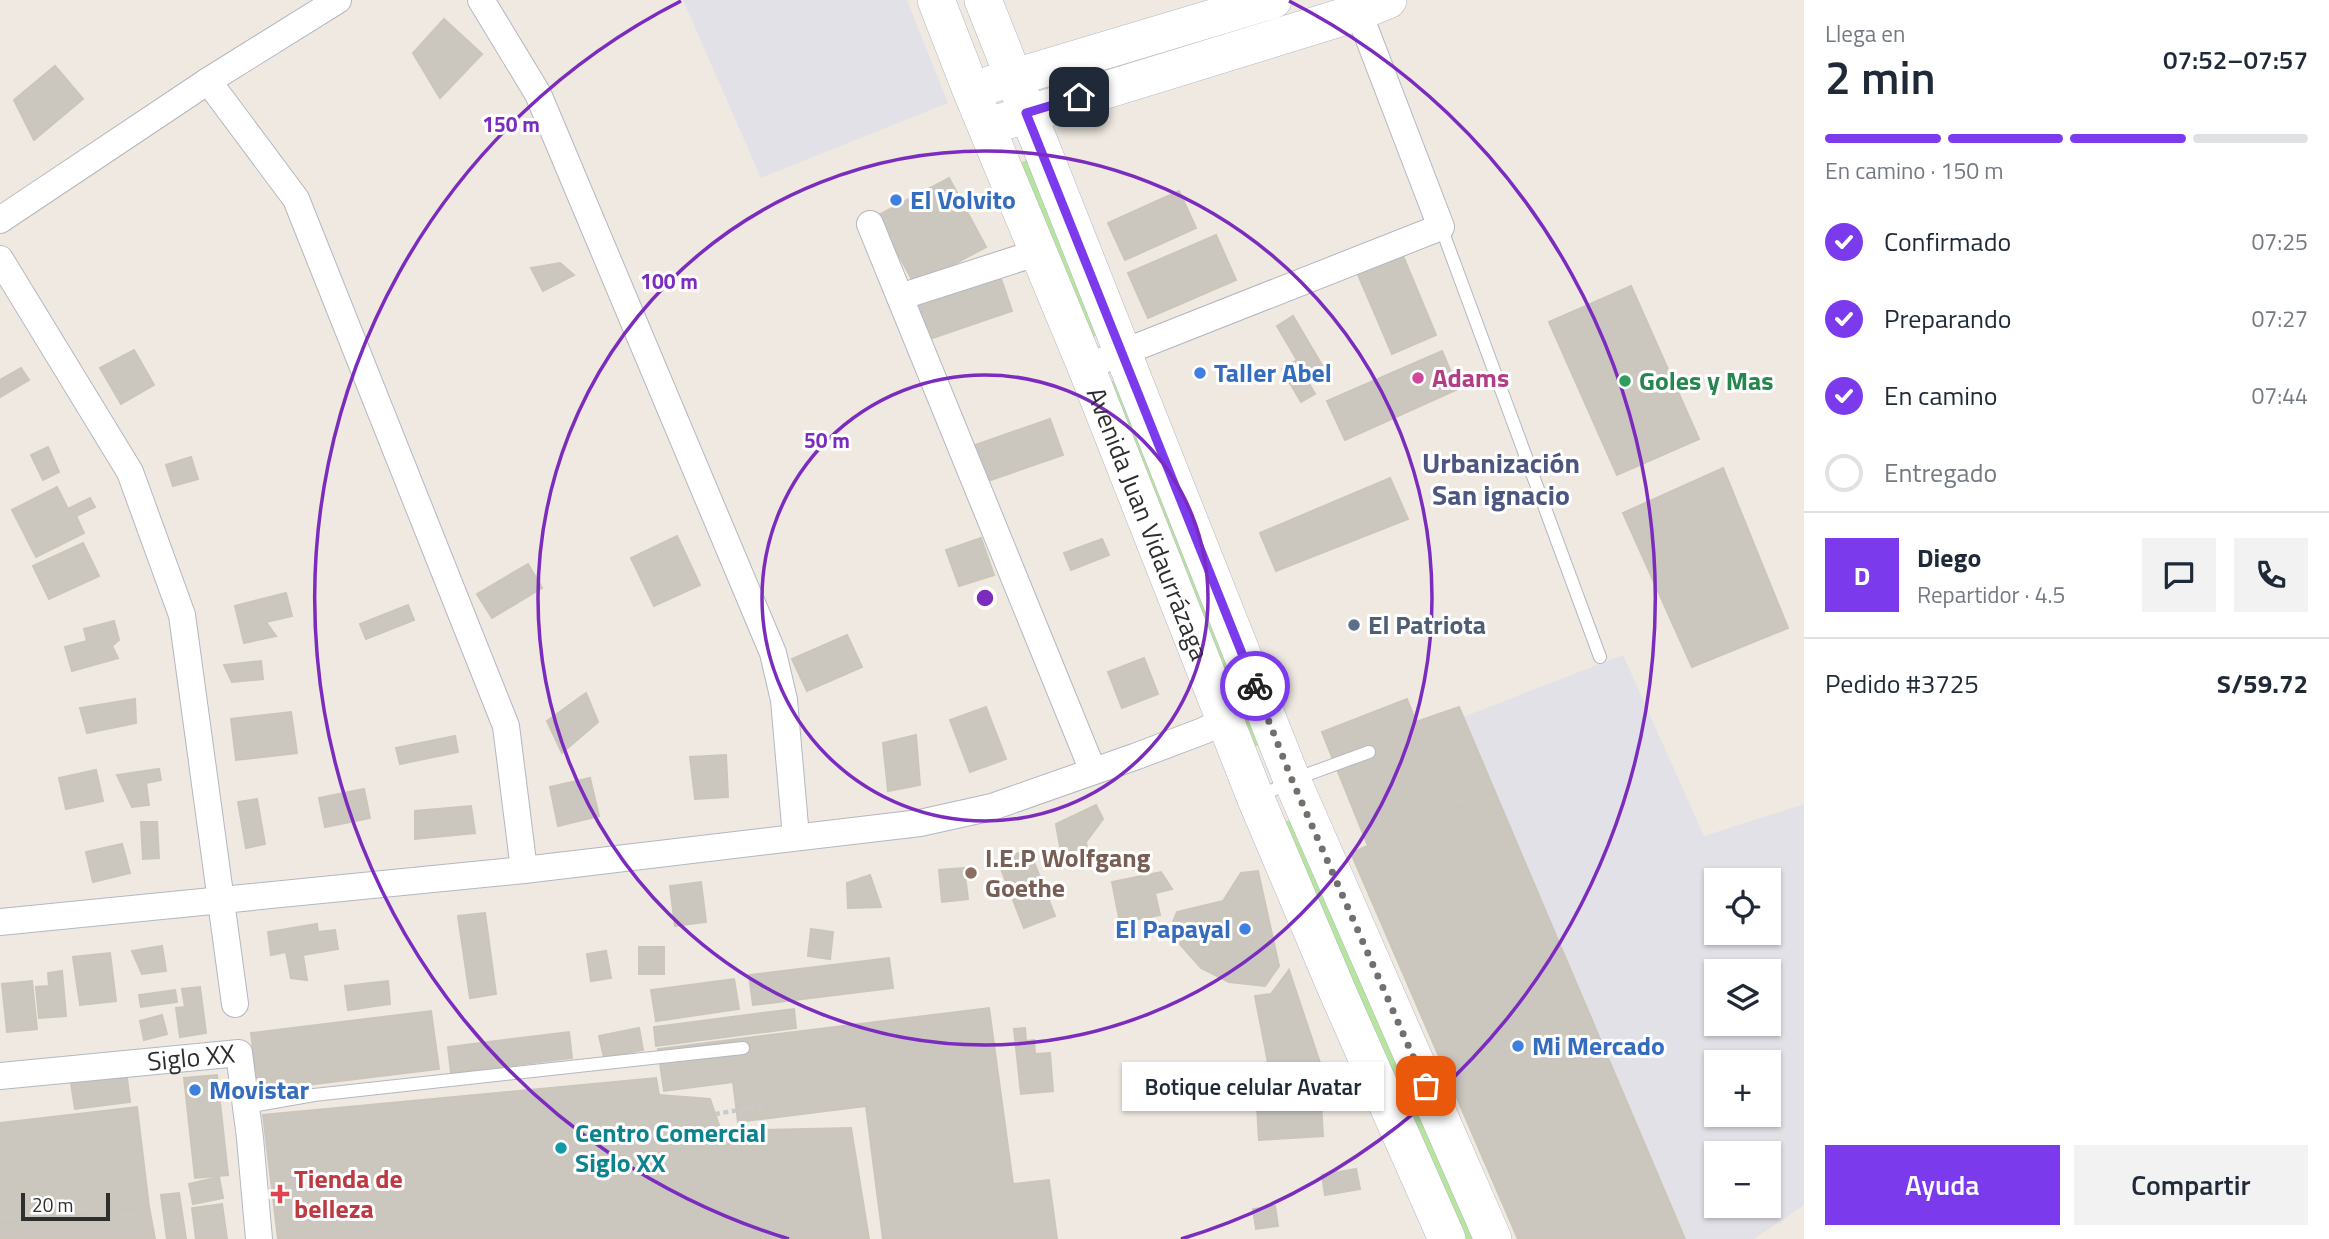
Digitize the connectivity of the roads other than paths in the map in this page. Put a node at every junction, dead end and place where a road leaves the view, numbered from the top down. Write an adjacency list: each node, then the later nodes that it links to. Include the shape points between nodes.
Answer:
1 (338, 0): 10 (street)
2 (481, 0): 28 (street, via 538,94 773,653 784,700)
3 (936, 0): 11 (main road, Avenida Juan Vidaurrázaga)
4 (983, 0): 9 (main road, Avenida Juan Vidaurrázaga)
5 (1273, 0): 7 (main road)
6 (1367, 4): 8 (main road); 16 (street)
7 (1222, 7): 8 (street); 9 (main road)
8 (1238, 49): 12 (main road)
9 (1013, 76): 11 (main road); 12 (main road, Avenida Juan Vidaurrázaga)
10 (208, 81): 14 (street); 29 (street, via 296,199 506,726)
11 (971, 90): 13 (main road, Avenida Juan Vidaurrázaga)
12 (1026, 113): 13 (main road); 20 (main road, Avenida Juan Vidaurrázaga)
13 (988, 128): 17 (main road, Avenida Juan Vidaurrázaga)
14 (0, 220)
15 (870, 224): 19 (street)
16 (1441, 227): 20 (street); 22 (lane)
17 (1040, 252): 19 (street); 21 (main road, Avenida Juan Vidaurrázaga)
18 (0, 258): 30 (street, via 130,472 182,615)
19 (900, 297): 25 (street)
20 (1122, 352): 21 (street); 26 (main road, Avenida Juan Vidaurrázaga)
21 (1086, 367): 23 (main road, Avenida Juan Vidaurrázaga)
22 (1600, 657)
23 (1226, 720): 25 (street); 27 (main road, Avenida Juan Vidaurrázaga)
24 (1369, 752): 26 (lane)
25 (1093, 771): 28 (street, via 992,807 920,822)
26 (1292, 780): 27 (lane); 38 (main road, Avenida Juan Vidaurrázaga)
27 (1256, 799): 37 (main road, Avenida Juan Vidaurrázaga)
28 (796, 837): 29 (street)
29 (524, 870): 30 (street)
30 (221, 900): 31 (street); 32 (street)
31 (0, 922)
32 (235, 1004)
33 (743, 1048): 35 (lane, via 314,1095)
34 (0, 1076): 35 (street, Siglo XX, via 239,1053)
35 (247, 1107): 36 (street, Siglo XX)
36 (259, 1239)
37 (1447, 1239)
38 (1493, 1239)

